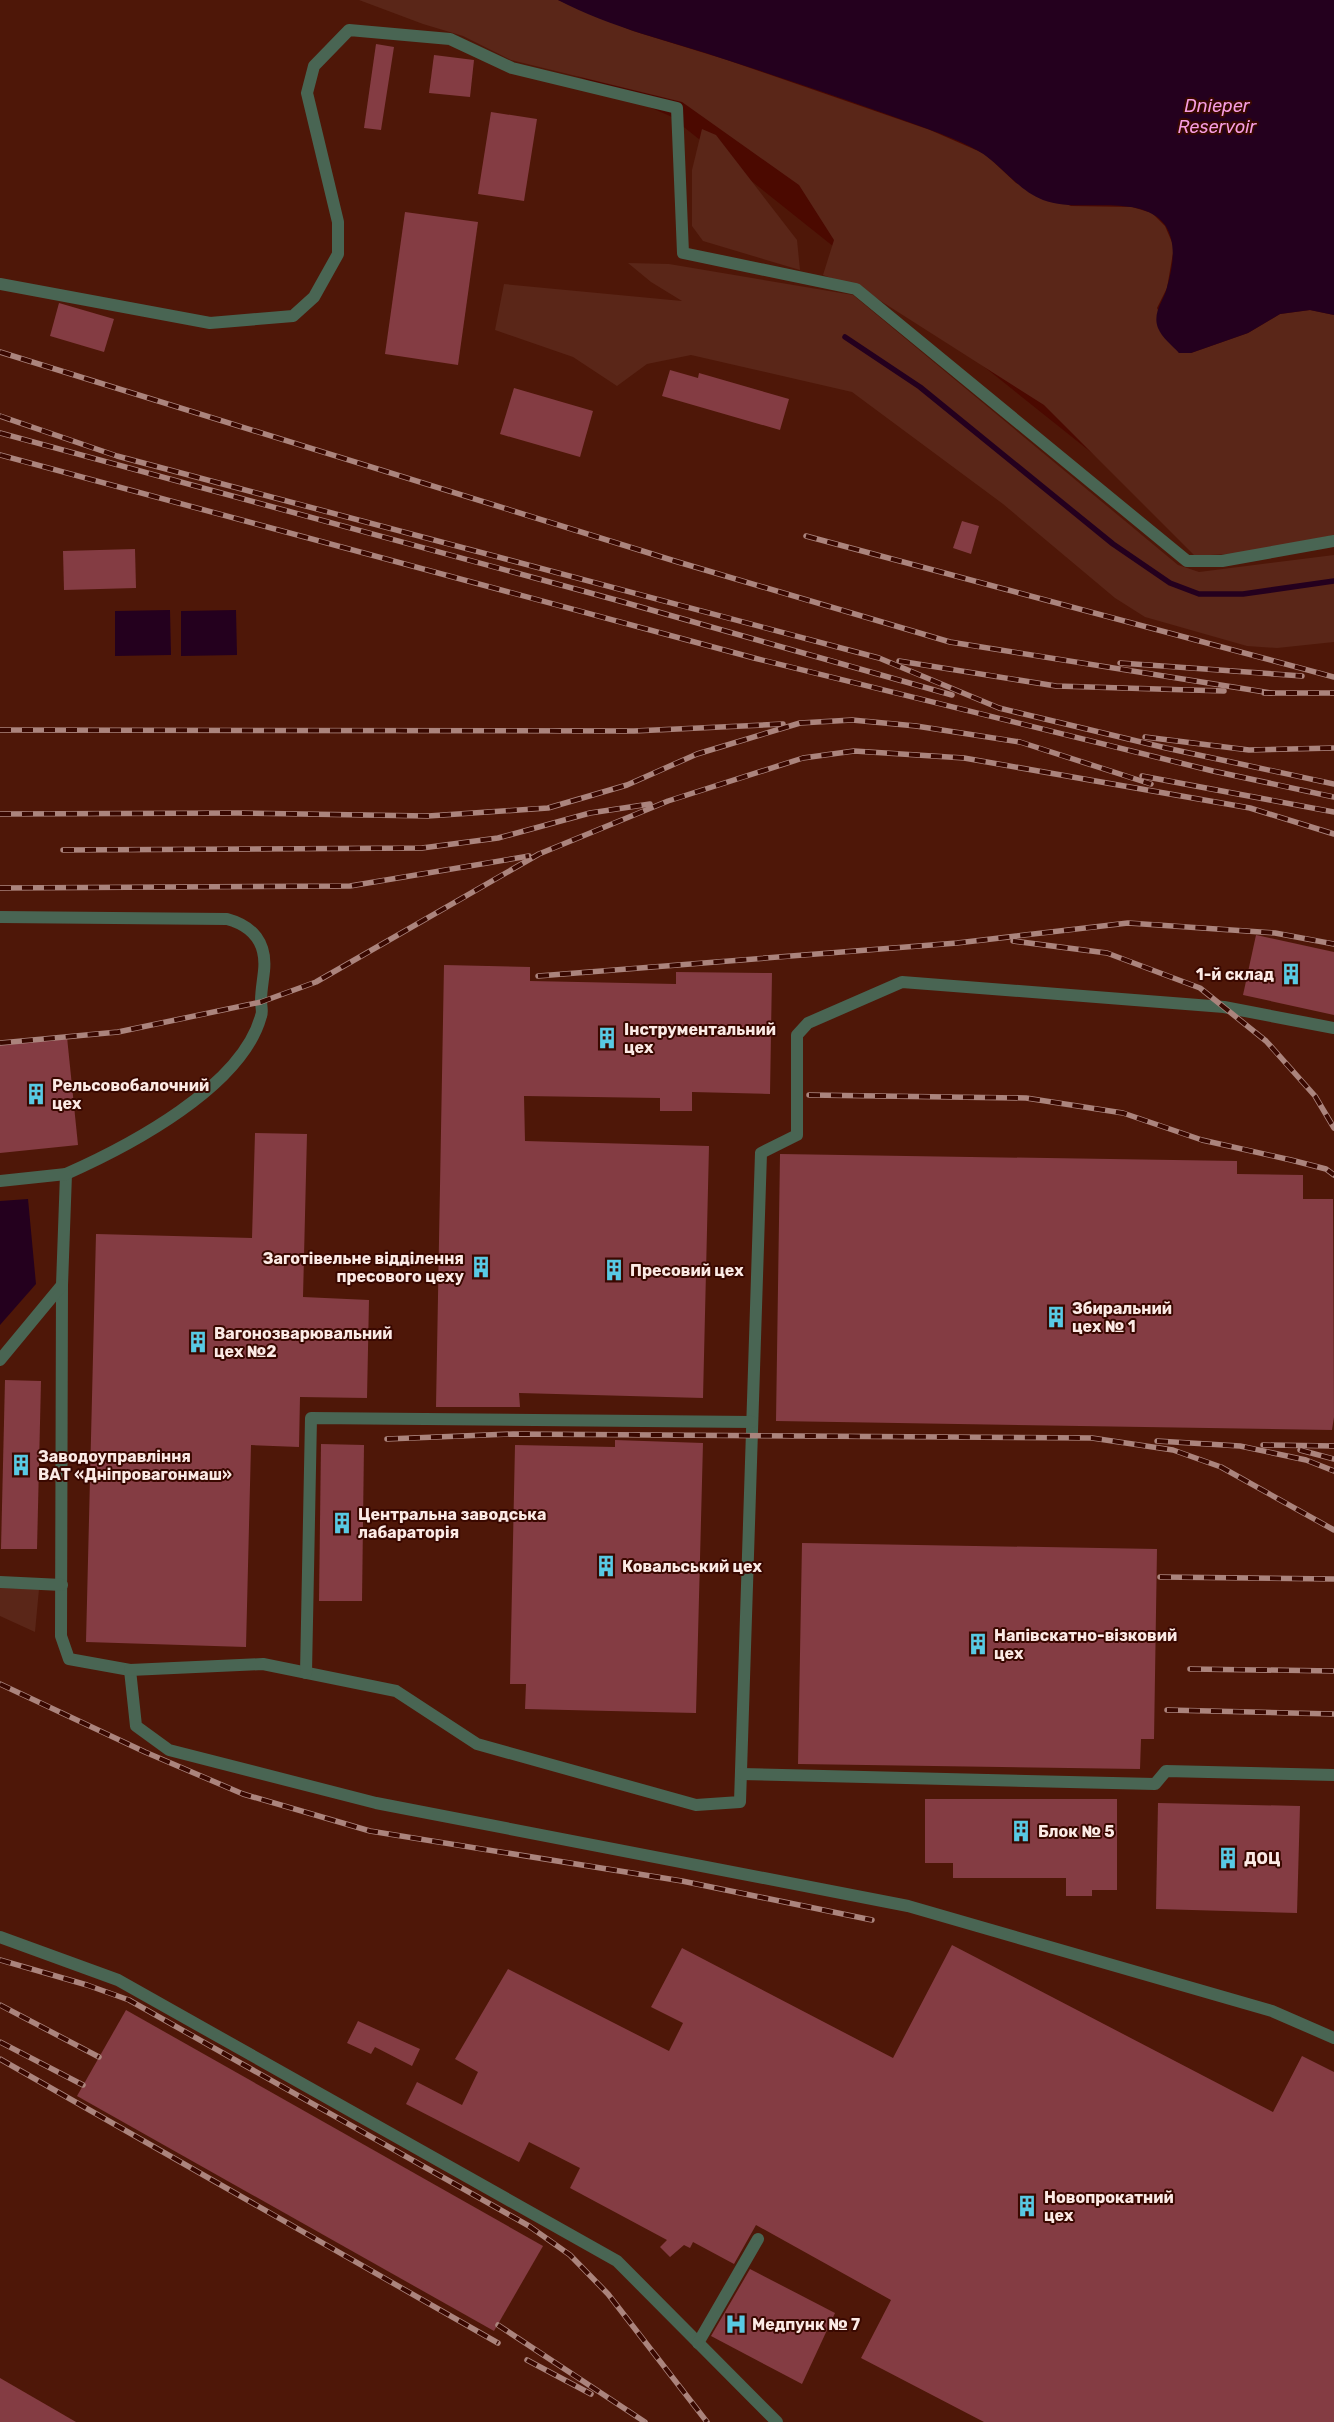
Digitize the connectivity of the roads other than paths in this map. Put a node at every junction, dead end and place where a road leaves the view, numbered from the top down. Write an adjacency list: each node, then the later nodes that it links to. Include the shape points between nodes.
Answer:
1 (0, 284): 2 (lane, via 210,324 293,316 314,297 338,254 338,222 307,94 314,66 349,30 450,39 512,68 677,108 683,253 856,289 1187,561 1222,561)
2 (1334, 541)
3 (0, 917): 5 (lane, via 227,919 252,930 260,941 265,962 262,1015 242,1057 209,1090 115,1152)
4 (1334, 1028): 9 (lane, via 1224,1007 902,982 808,1024 797,1035 797,1135 761,1153)
5 (66, 1174): 6 (lane); 7 (lane)
6 (0, 1181)
7 (62, 1285): 8 (lane); 11 (lane)
8 (0, 1360)
9 (752, 1422): 13 (lane, via 311,1418); 14 (lane)
10 (0, 1582): 11 (lane)
11 (62, 1585): 12 (lane, via 61,1636 69,1659)
12 (130, 1670): 13 (lane, via 262,1664); 17 (lane, via 136,1726 169,1750 376,1804 908,1906 1272,2010)
13 (306, 1673): 14 (lane, via 396,1691 477,1744 696,1805 740,1802)
14 (741, 1774): 15 (lane, via 1155,1784 1166,1771)
15 (1334, 1775)
16 (0, 1937): 19 (lane, via 118,1980 617,2261)
17 (1334, 2038)
18 (758, 2239): 19 (lane)
19 (698, 2343): 20 (lane)
20 (777, 2422)

